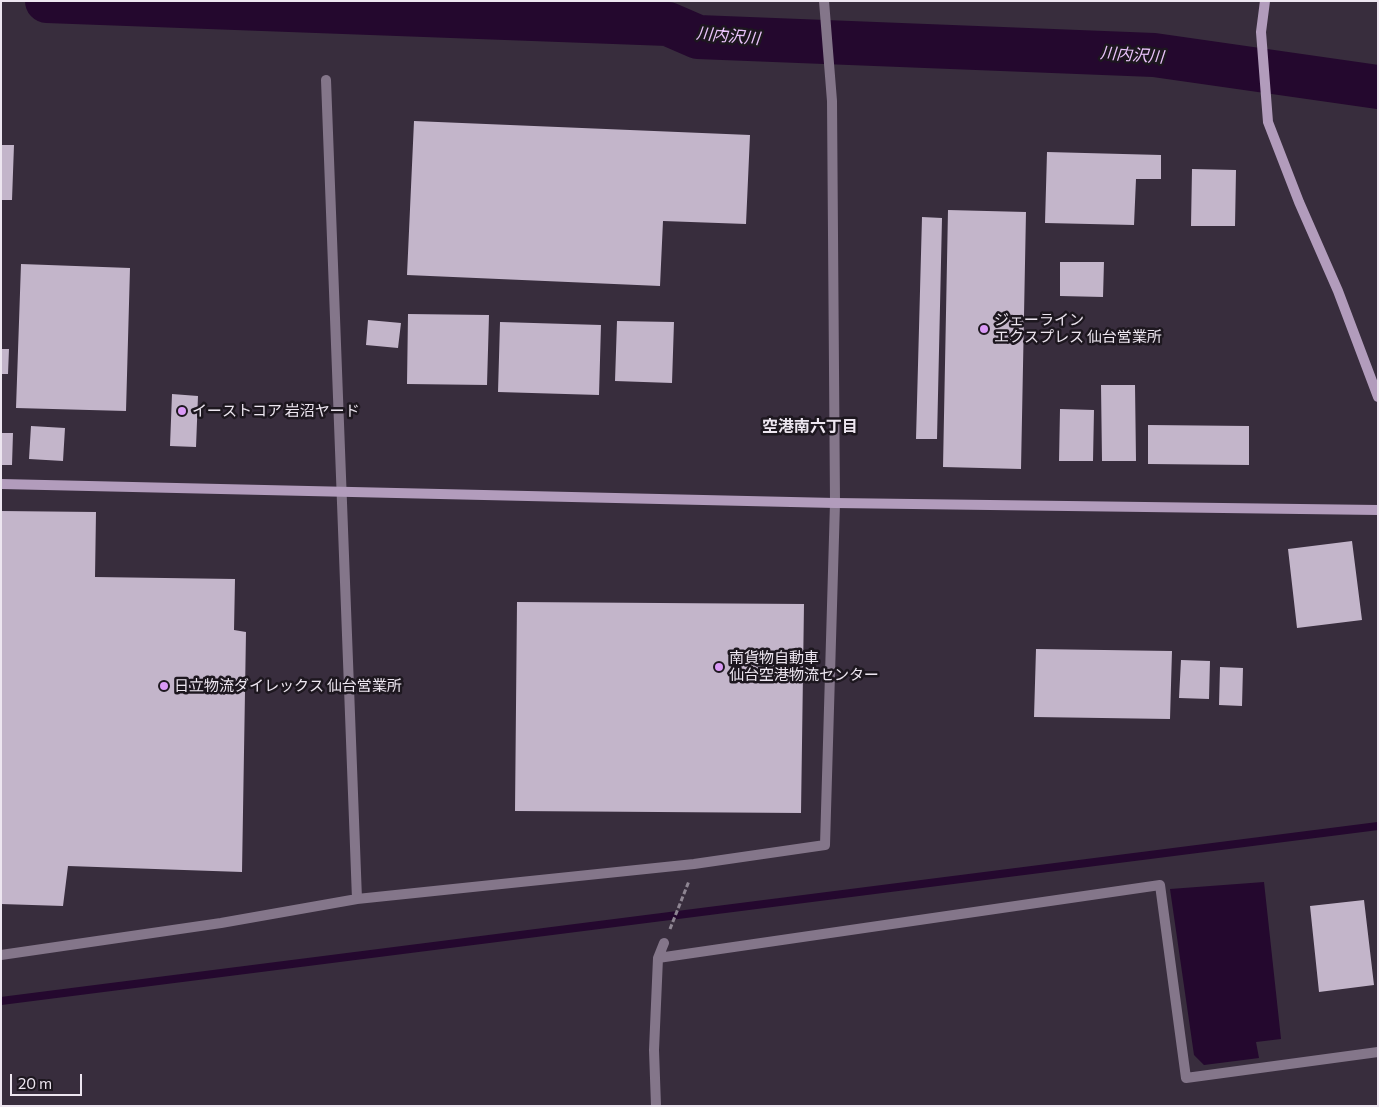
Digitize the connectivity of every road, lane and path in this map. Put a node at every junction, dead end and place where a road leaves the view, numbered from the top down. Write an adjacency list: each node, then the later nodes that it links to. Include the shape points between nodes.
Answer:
1 (824, 1): 7 (street, via 832,101)
2 (1265, 1): 4 (street, via 1260,32 1268,122)
3 (326, 80): 6 (street)
4 (1378, 396)
5 (1, 484): 6 (street)
6 (340, 490): 7 (street); 10 (street)
7 (836, 503): 8 (street); 10 (street, via 825,845 694,864)
8 (1378, 510)
9 (691, 878): 11 (path)
10 (357, 899): 12 (street, via 221,923)
11 (664, 943): 13 (street)
12 (1, 954)
13 (658, 958): 14 (street, via 1160,885 1186,1078); 15 (street, via 654,1050)
14 (1378, 1052)
15 (656, 1106)

